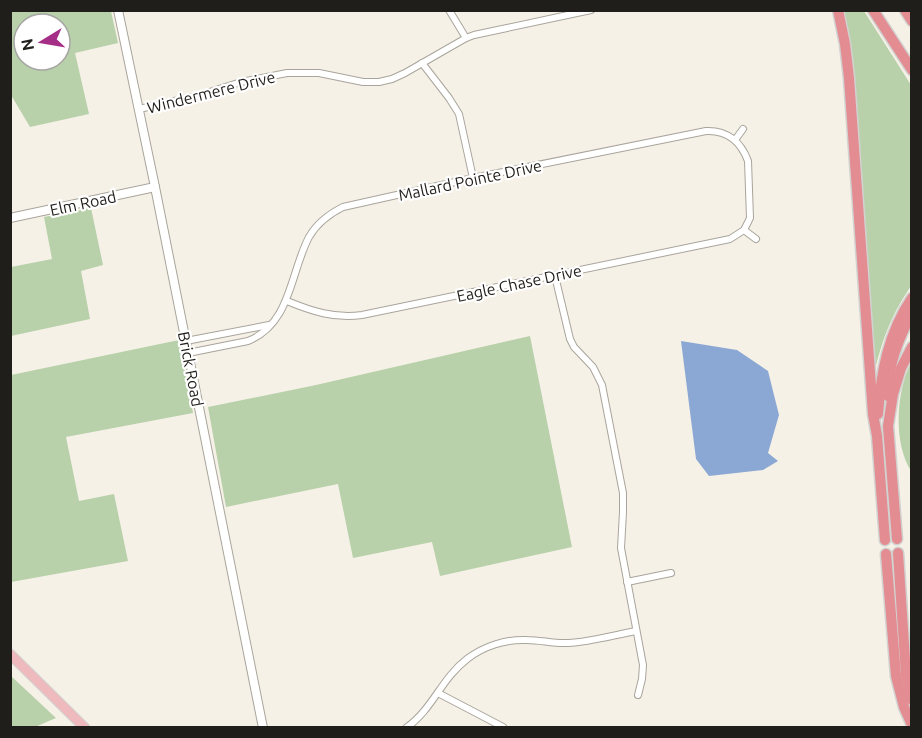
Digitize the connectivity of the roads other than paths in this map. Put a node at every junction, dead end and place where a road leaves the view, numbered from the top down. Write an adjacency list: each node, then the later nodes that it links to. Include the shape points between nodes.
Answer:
1 (118, 10): 11 (street, Brick Road)
2 (449, 10): 8 (street)
3 (591, 10): 8 (street, Windermere Drive)
4 (838, 10): 28 (highway, via 849,78)
5 (873, 10): 10 (highway)
6 (905, 10): 7 (highway)
7 (912, 21)
8 (466, 38): 9 (street, Windermere Drive)
9 (422, 63): 11 (street, Windermere Drive, via 398,77 379,82 320,73 287,73); 14 (street, via 459,114)
10 (912, 70)
11 (139, 109): 15 (street, Brick Road)
12 (743, 129): 13 (street)
13 (735, 140): 14 (street, Mallard Pointe Drive, via 724,133 706,131); 17 (street, via 748,160 750,218)
14 (473, 178): 21 (street, Mallard Pointe Drive, via 335,211 309,238)
15 (155, 187): 16 (street, Elm Road); 24 (street, Brick Road)
16 (10, 218)
17 (745, 227): 18 (street); 19 (street, Eagle Chase Drive, via 730,239)
18 (756, 239)
19 (555, 276): 21 (street, Eagle Chase Drive, via 354,316 330,315); 34 (street, via 570,339 602,385 623,493 621,548)
20 (912, 298): 28 (highway, via 894,329 886,354)
21 (287, 301): 23 (street, Mallard Pointe Drive)
22 (912, 312): 27 (highway, via 895,349 888,387)
23 (270, 325): 24 (street); 26 (street, Mallard Pointe Drive, via 257,338)
24 (186, 342): 26 (street, Brick Road)
25 (912, 347): 27 (highway, via 893,394)
26 (188, 353): 43 (street, Brick Road)
27 (888, 426): 29 (highway)
28 (877, 436): 30 (highway)
29 (897, 539)
30 (885, 540)
31 (898, 553): 39 (highway, via 906,675)
32 (886, 554): 40 (highway, via 896,676)
33 (671, 573): 34 (street)
34 (627, 582): 35 (street)
35 (636, 631): 37 (street, via 570,643 523,640 495,645 478,651 457,667); 38 (street, via 643,665)
36 (10, 654): 42 (main road)
37 (438, 693): 41 (street); 44 (street)
38 (638, 695)
39 (912, 700)
40 (912, 725)
41 (503, 727)
42 (85, 728)
43 (262, 728)
44 (406, 728)

